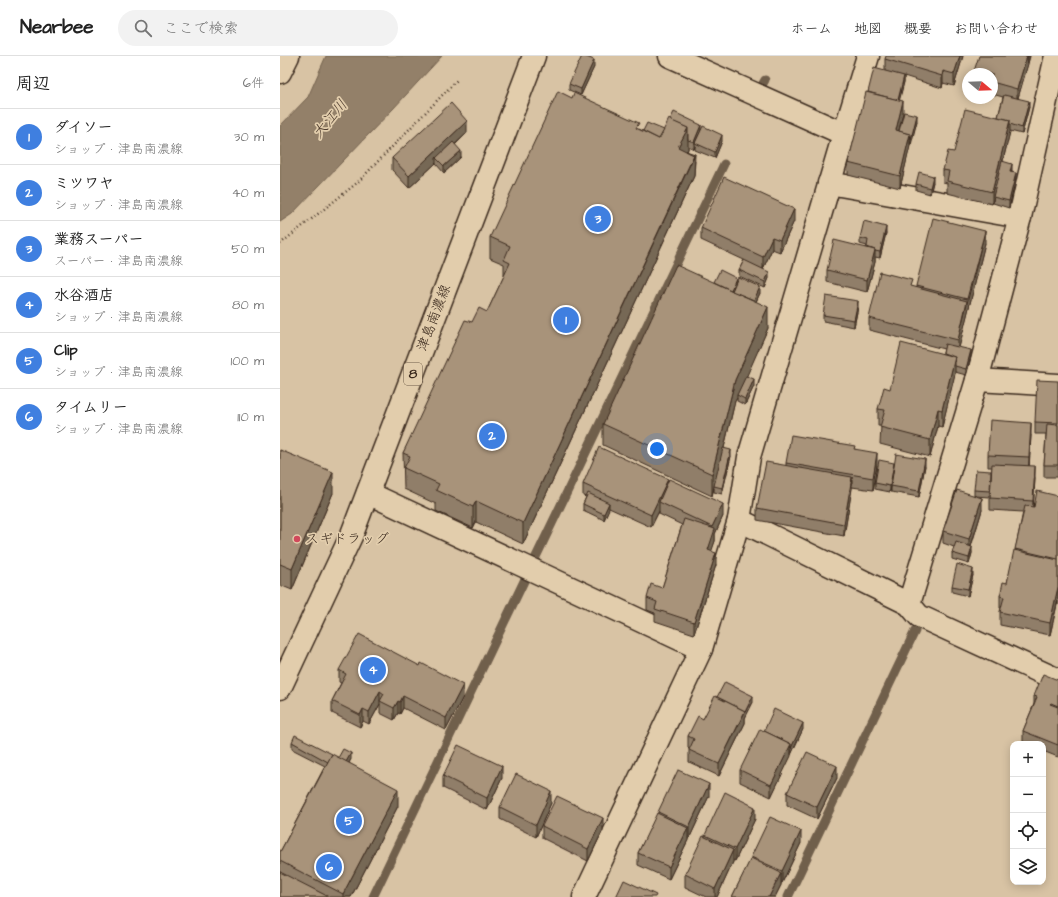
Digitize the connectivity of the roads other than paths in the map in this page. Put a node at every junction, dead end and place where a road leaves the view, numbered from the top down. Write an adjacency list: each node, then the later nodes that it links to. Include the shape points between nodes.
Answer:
1 (288, 56): 6 (street)
2 (534, 56): 12 (street, 津島南濃線 / 8)
3 (670, 56): 7 (street)
4 (868, 56): 7 (street)
5 (1056, 56): 9 (street)
6 (280, 72)
7 (844, 134): 8 (street)
8 (829, 183): 9 (street); 13 (street, via 749,457)
9 (1020, 217): 10 (street)
10 (977, 380): 11 (street); 14 (street)
11 (1058, 385)
12 (368, 493): 15 (street); 17 (street, 津島南濃線 / 8, via 352,534)
13 (739, 520): 14 (street); 15 (street)
14 (909, 604): 16 (street, via 919,616)
15 (701, 649): 18 (street)
16 (1058, 680)
17 (280, 688)
18 (584, 897)

